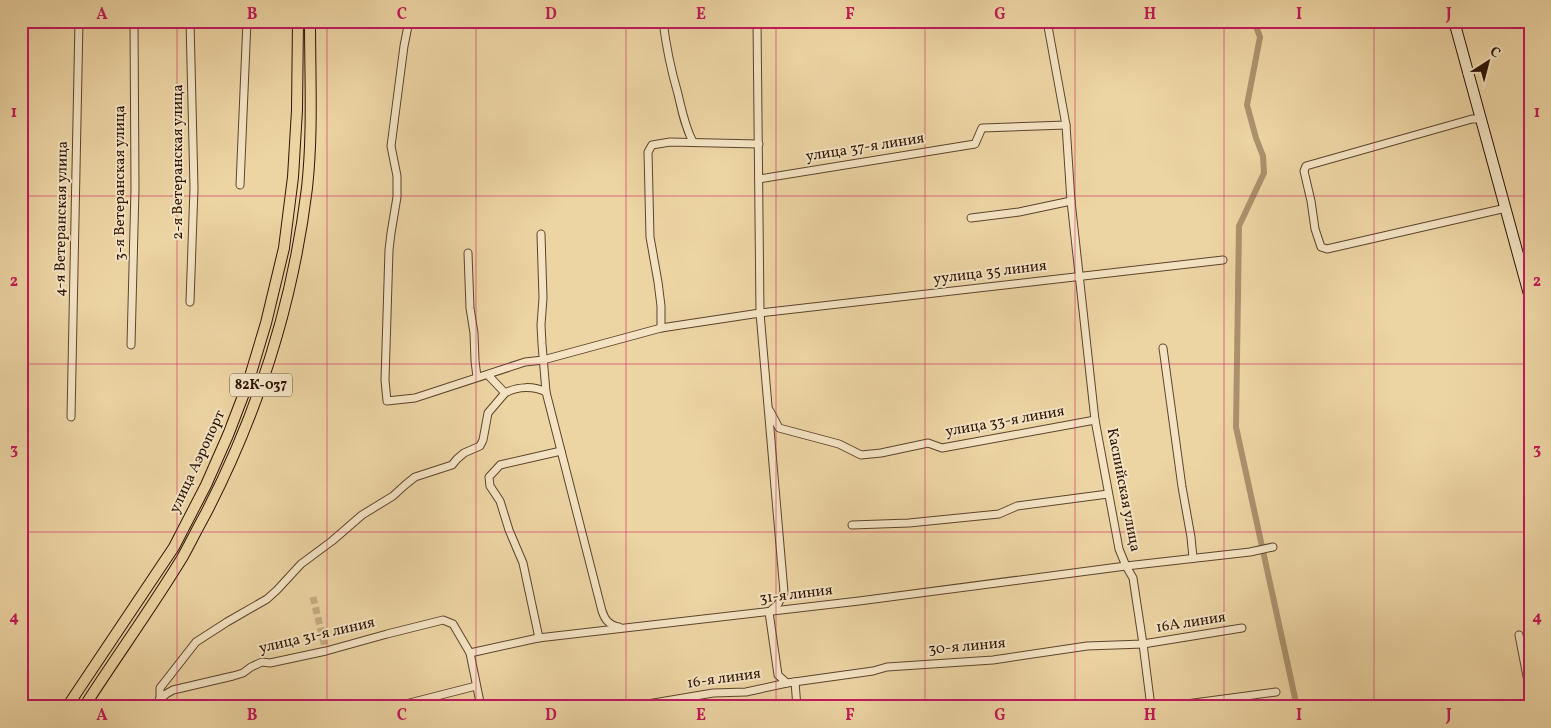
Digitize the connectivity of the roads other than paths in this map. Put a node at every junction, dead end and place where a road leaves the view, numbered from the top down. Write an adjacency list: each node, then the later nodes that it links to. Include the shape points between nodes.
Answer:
1 (23, 21): 17 (street)
2 (79, 21): 39 (street, 4-я Ветеранская улица)
3 (134, 21): 31 (street, 3-я Ветеранская улица, via 135,189)
4 (190, 21): 28 (street, 2-я Ветеранская улица, via 194,188)
5 (248, 21): 19 (street)
6 (298, 21): 59 (main road, улица Аэропорт, via 293,176 284,248 248,383 206,485 174,547)
7 (310, 21): 60 (main road, улица Аэропорт / 82К-037, via 310,140 302,219 284,309 257,399 224,479 182,557)
8 (409, 21): 35 (street, уулица 35 линия, via 391,146 397,197 389,250 387,402 415,398)
9 (663, 21): 15 (street, via 672,73 686,128)
10 (758, 21): 16 (street)
11 (1047, 21): 14 (street, Каспийская улица)
12 (1454, 21): 13 (main road)
13 (1481, 119): 21 (main road); 21 (street, via 1306,166 1304,171 1315,229 1321,247 1327,249)
14 (1066, 125): 18 (street, улица 37-я линия, via 982,128 975,144); 20 (street, Каспийская улица)
15 (693, 142): 16 (street); 30 (street, via 660,143 652,145 648,152 650,237 661,306)
16 (759, 144): 18 (street)
17 (21, 162)
18 (759, 179): 29 (street)
19 (240, 185)
20 (1071, 201): 22 (street); 26 (street, Каспийская улица)
21 (1506, 208): 27 (main road)
22 (971, 218)
23 (541, 234): 33 (street)
24 (468, 253): 35 (street)
25 (1223, 260): 26 (street, уулица 35 линия)
26 (1078, 276): 29 (street, уулица 35 линия); 40 (street, Каспийская улица)
27 (1530, 298)
28 (190, 302)
29 (760, 313): 30 (street, уулица 35 линия); 38 (street)
30 (661, 328): 33 (street, уулица 35 линия)
31 (131, 345)
32 (1163, 348): 45 (street)
33 (544, 360): 34 (street, уулица 35 линия, via 525,362); 37 (street)
34 (488, 374): 35 (street, уулица 35 линия); 36 (street)
35 (477, 378)
36 (505, 392): 37 (street, via 534,388); 58 (street, via 488,413 480,446 464,453 452,465 415,478 300,564 267,599 196,642 160,688)
37 (546, 392): 41 (street)
38 (768, 406): 40 (street, улица 33-я линия, via 779,428 839,444 861,455 928,443 942,448); 47 (street, via 784,592)
39 (71, 417)
40 (1095, 420): 42 (street, Каспийская улица)
41 (561, 451): 48 (street, via 604,617 612,625); 51 (street, via 500,465 489,477 523,563)
42 (1108, 494): 43 (street, via 1017,506 999,514); 46 (street, Каспийская улица, via 1119,549)
43 (852, 525)
44 (1273, 547): 45 (street, 31-я линия)
45 (1193, 558): 46 (street, 31-я линия)
46 (1126, 566): 47 (street, 31-я линия); 52 (street, Каспийская улица, via 1133,578)
47 (769, 612): 48 (street, 31-я линия); 54 (street, via 778,675)
48 (626, 628): 51 (street, 31-я линия)
49 (1242, 628): 52 (street, 16А линия)
50 (1519, 634): 57 (street)
51 (539, 638): 53 (street, 31-я линия)
52 (1143, 644): 54 (street, 30-я линия, via 1087,646 993,660 887,667); 65 (street, Каспийская улица)
53 (470, 653): 55 (street); 58 (street, улица 31-я линия, via 453,624 443,620 326,651 262,662 243,673 173,690)
54 (792, 683): 63 (street, 16-я линия); 64 (street)
55 (476, 686): 61 (street); 62 (street)
56 (1276, 692): 66 (street)
57 (1530, 692)
58 (160, 704)
59 (67, 707)
60 (84, 707)
61 (394, 707)
62 (481, 707)
63 (630, 707)
64 (797, 707)
65 (1151, 707)
66 (1164, 707)

